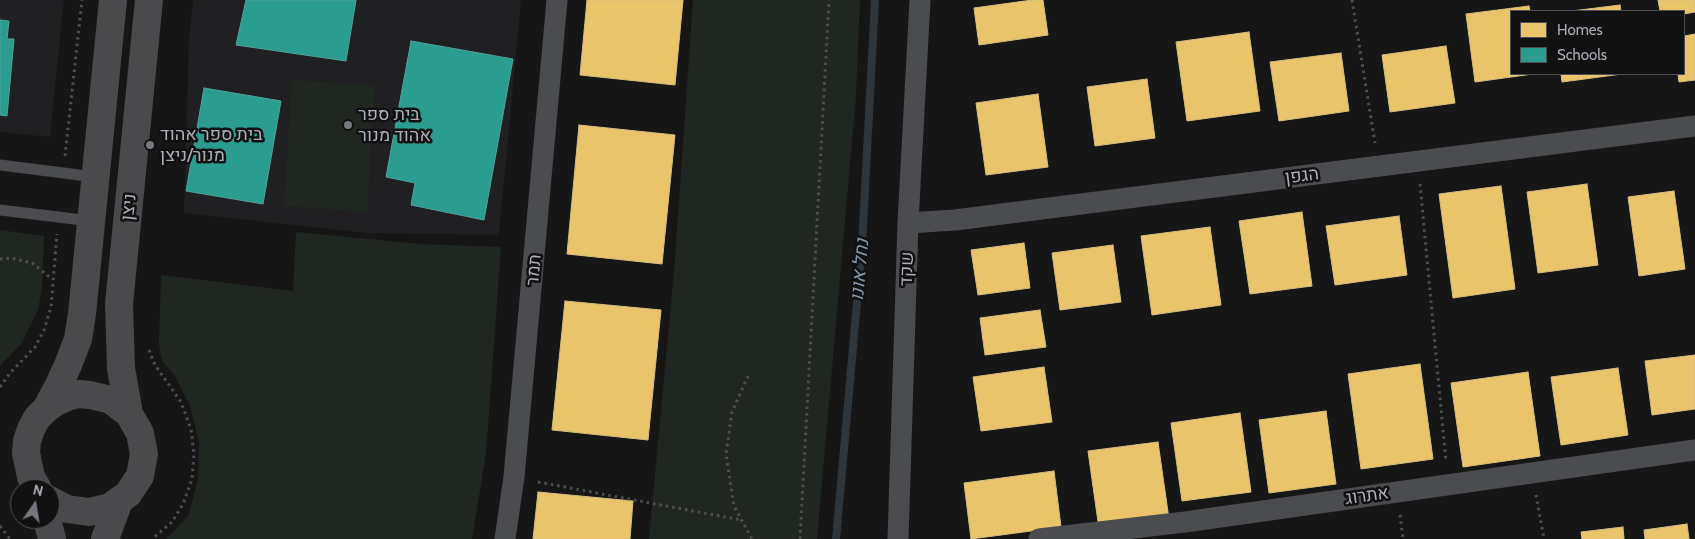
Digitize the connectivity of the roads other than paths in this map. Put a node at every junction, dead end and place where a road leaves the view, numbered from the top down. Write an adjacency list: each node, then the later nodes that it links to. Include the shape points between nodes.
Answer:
1 (113, 0): 7 (street, ניצן)
2 (149, 0): 12 (street, ניצן, via 119,304 121,368)
3 (557, 0): 18 (street, תמר, via 514,478)
4 (920, 0): 10 (street, שקד)
5 (1695, 126): 10 (street, הגפן, via 955,220)
6 (0, 165): 7 (lane)
7 (95, 177): 9 (street, ניצן)
8 (0, 210): 9 (lane, ניצן)
9 (91, 221): 11 (street, ניצן, via 78,339)
10 (908, 222): 19 (street, שקד)
11 (46, 409): 12 (street, via 79,394 111,400); 14 (street, via 37,418 27,441 27,465)
12 (129, 414): 15 (street, via 140,432 144,454 140,476)
13 (1695, 450): 20 (street, אתרוג, via 1185,522)
14 (32, 479)
15 (119, 501): 16 (street, via 89,512 67,509); 17 (street)
16 (60, 505)
17 (105, 539)
18 (504, 539)
19 (898, 539)
20 (1039, 539)

